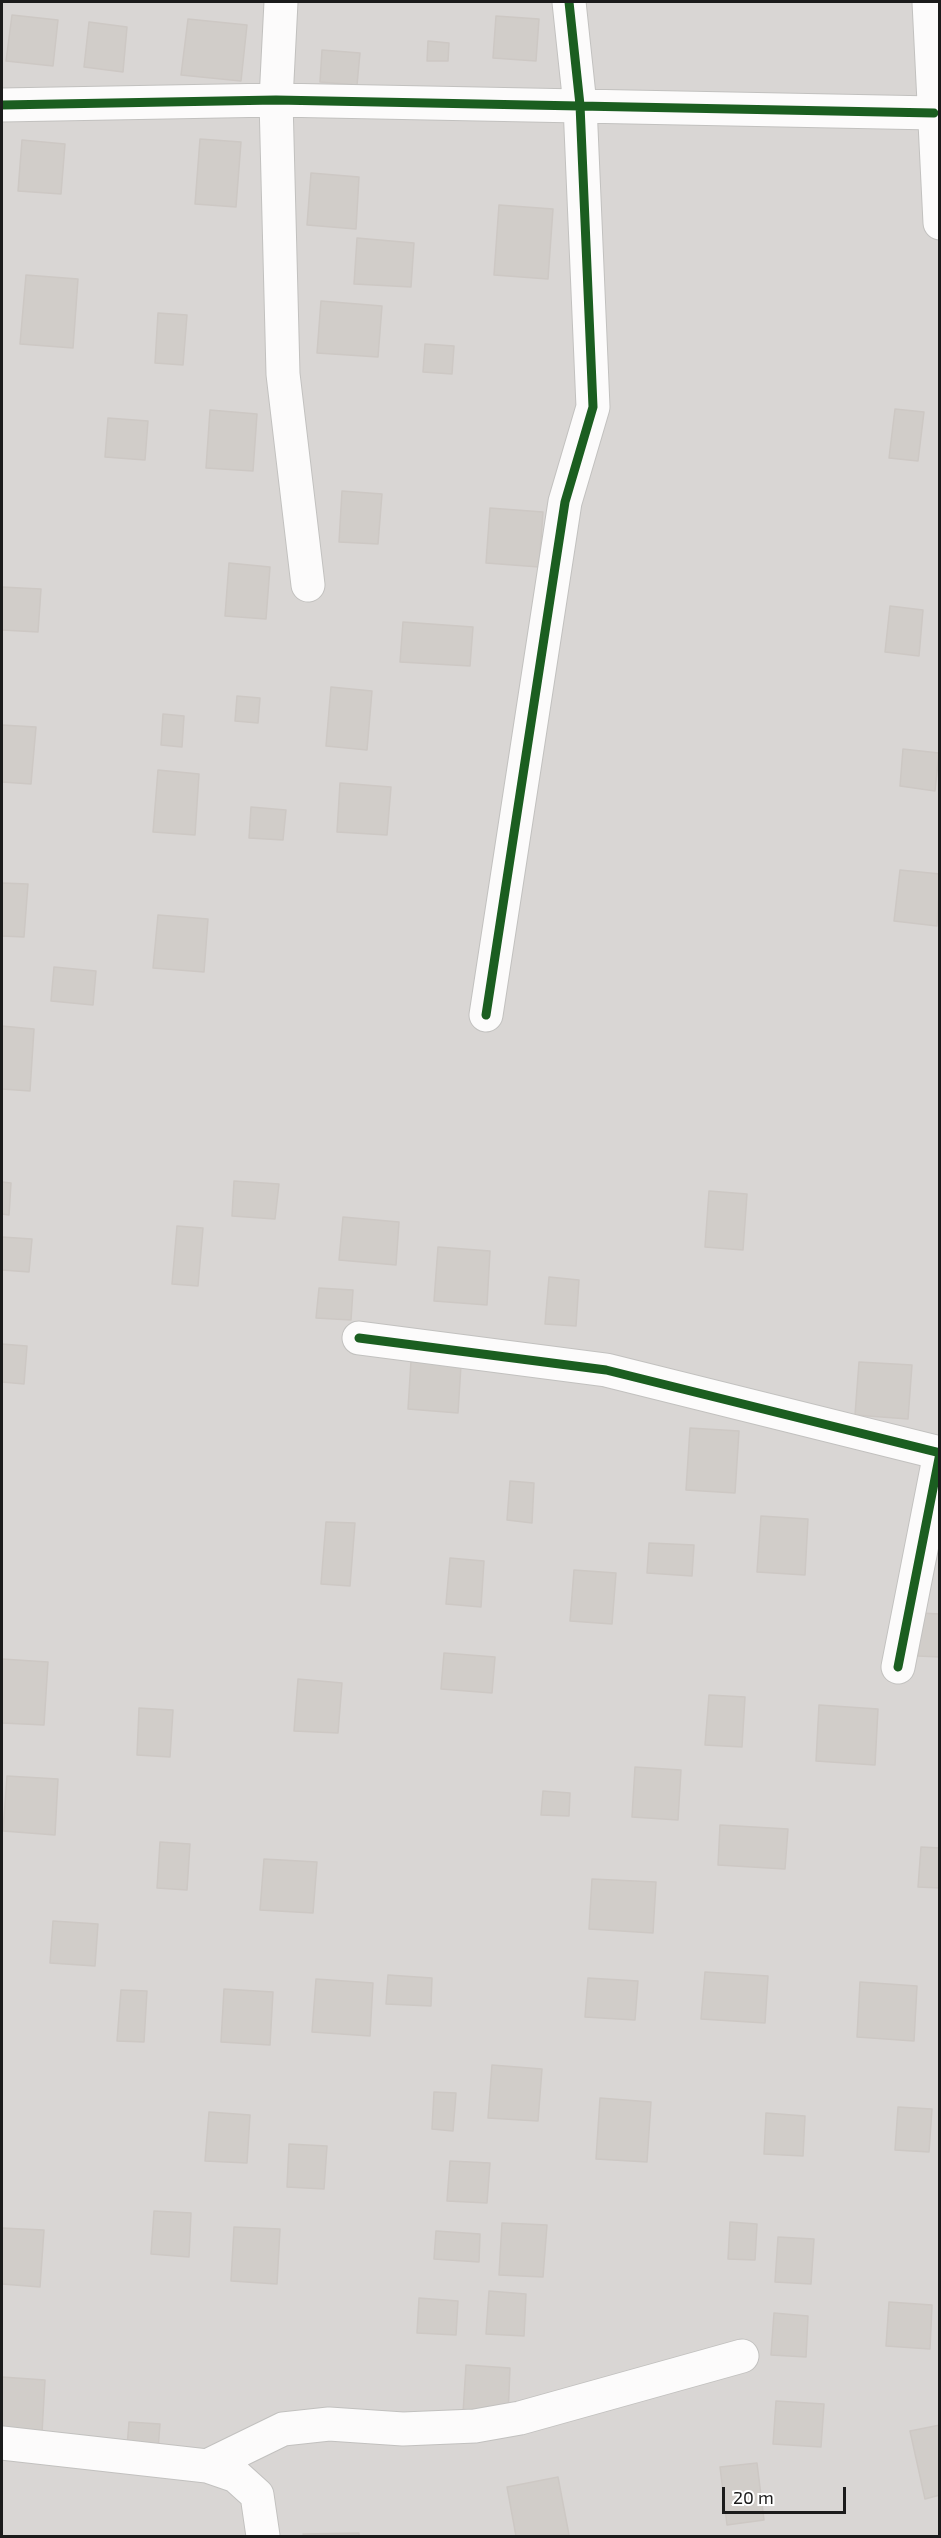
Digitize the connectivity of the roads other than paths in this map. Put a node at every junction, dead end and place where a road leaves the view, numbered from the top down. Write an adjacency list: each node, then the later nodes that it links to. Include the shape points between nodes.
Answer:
1 (282, 2): 4 (street)
2 (569, 2): 6 (street)
3 (928, 2): 7 (street)
4 (276, 100): 5 (street); 6 (street); 9 (street, via 283,374)
5 (2, 105)
6 (580, 105): 7 (street); 10 (street, via 593,407 565,502)
7 (934, 113): 8 (street)
8 (939, 223)
9 (308, 585)
10 (486, 1015)
11 (359, 1338): 12 (street, via 606,1370 939,1453)
12 (898, 1667)
13 (742, 2356): 15 (street, via 520,2418 475,2426 403,2429 329,2424 283,2429)
14 (2, 2443): 15 (street)
15 (207, 2466): 16 (street, via 236,2475 257,2495)
16 (262, 2536)

